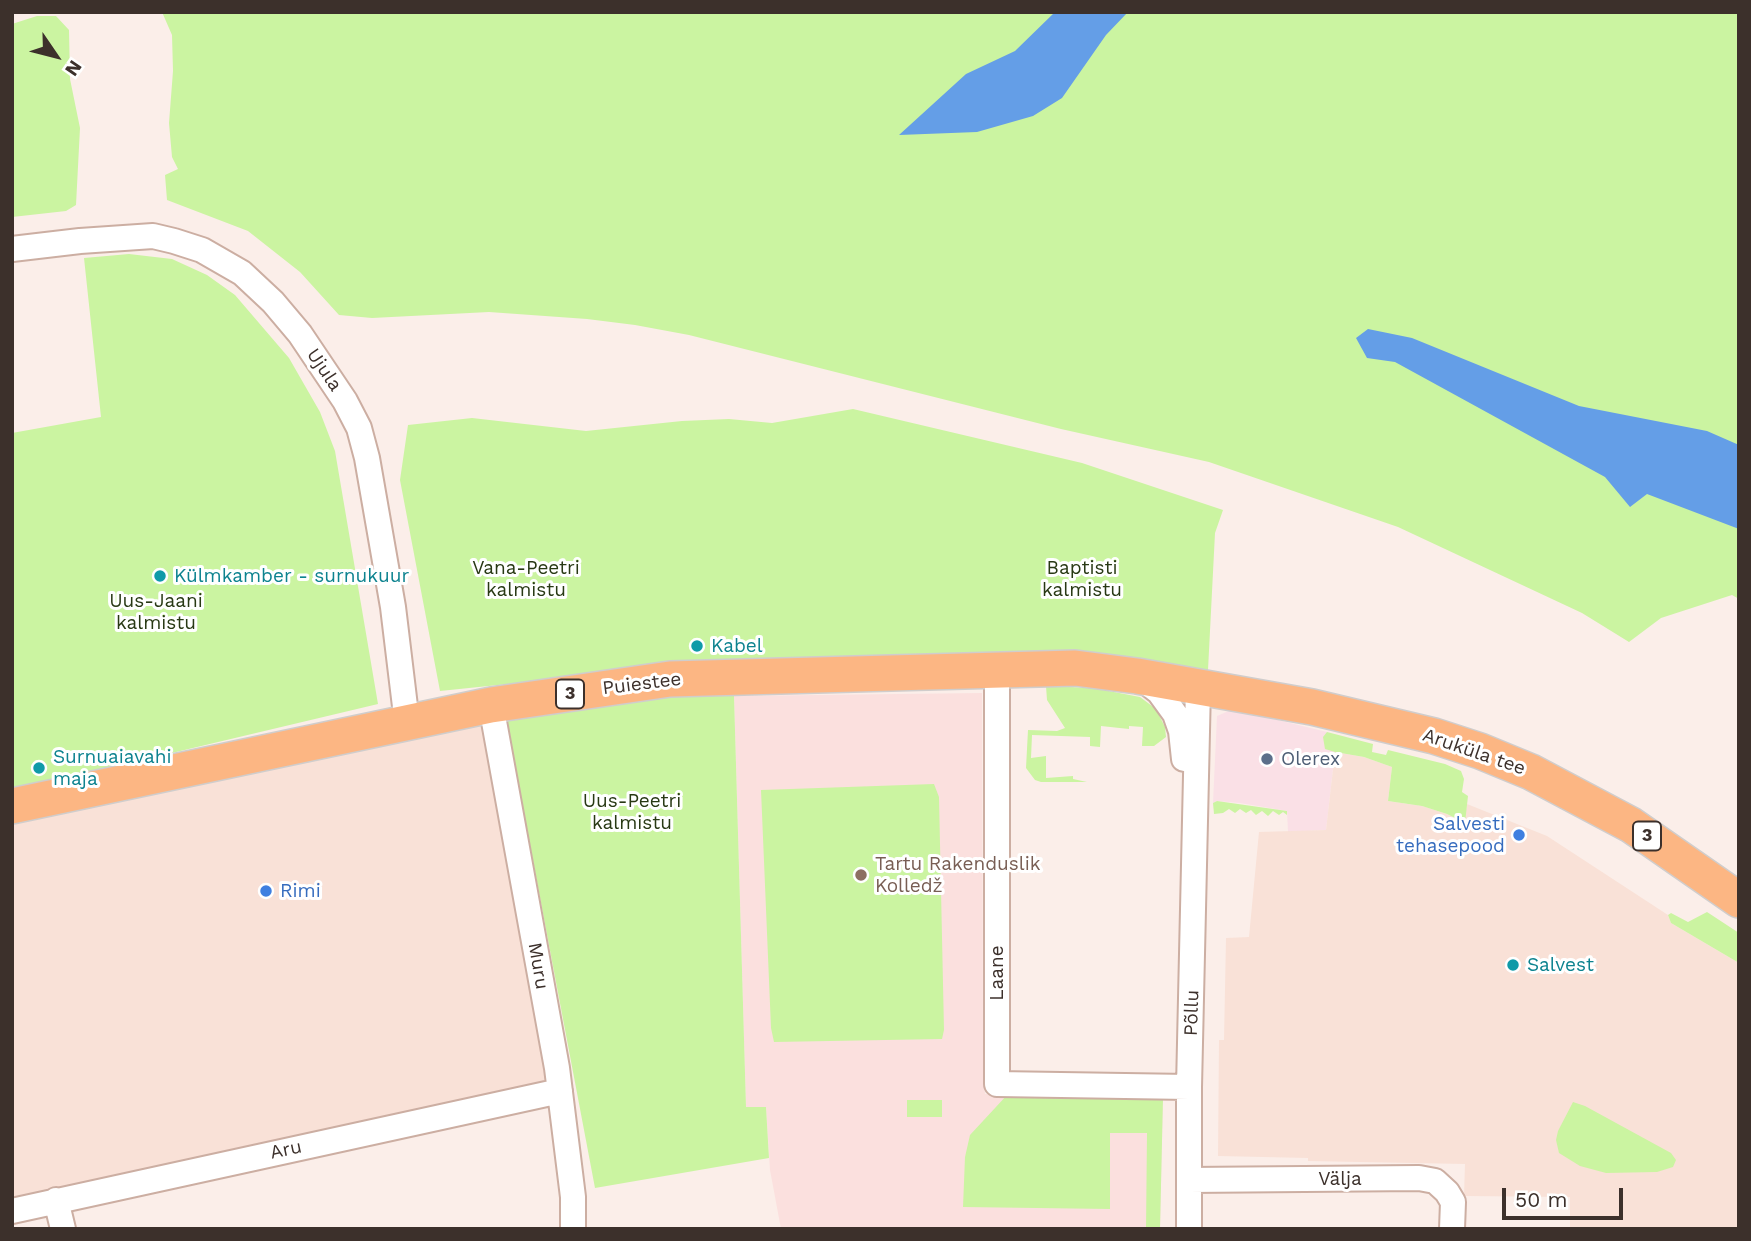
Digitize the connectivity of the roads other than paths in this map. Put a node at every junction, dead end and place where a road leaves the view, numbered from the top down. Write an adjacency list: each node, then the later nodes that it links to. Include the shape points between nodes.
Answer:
1 (12, 249): 6 (street, Ujula, via 153,236 174,241 202,250 242,273 291,323 345,401 368,458)
2 (997, 669): 3 (highway, Puiestee / 3, via 1075,668); 5 (highway, Puiestee / 3, via 670,679); 10 (street, Laane, via 997,1084)
3 (1136, 676): 4 (highway, Puiestee / 3); 7 (street, Põllu, via 1159,692 1175,714)
4 (1198, 687): 7 (street, Põllu); 9 (highway, Aruküla tee / 3, via 1311,707 1480,751 1531,772 1631,825)
5 (491, 705): 6 (highway, Puiestee / 3); 11 (street, Muru)
6 (407, 723): 8 (highway, Puiestee / 3)
7 (1196, 796): 10 (street, Põllu)
8 (12, 806)
9 (1733, 895)
10 (1189, 1087): 12 (street, Põllu)
11 (560, 1091): 13 (street, Aru); 16 (street, Muru)
12 (1189, 1180): 17 (street, Põllu); 18 (street, Välja, via 1419,1178 1435,1181 1447,1192 1453,1202)
13 (56, 1200): 14 (street, Aru); 15 (street)
14 (12, 1211)
15 (63, 1229)
16 (573, 1229)
17 (1189, 1229)
18 (1452, 1229)

